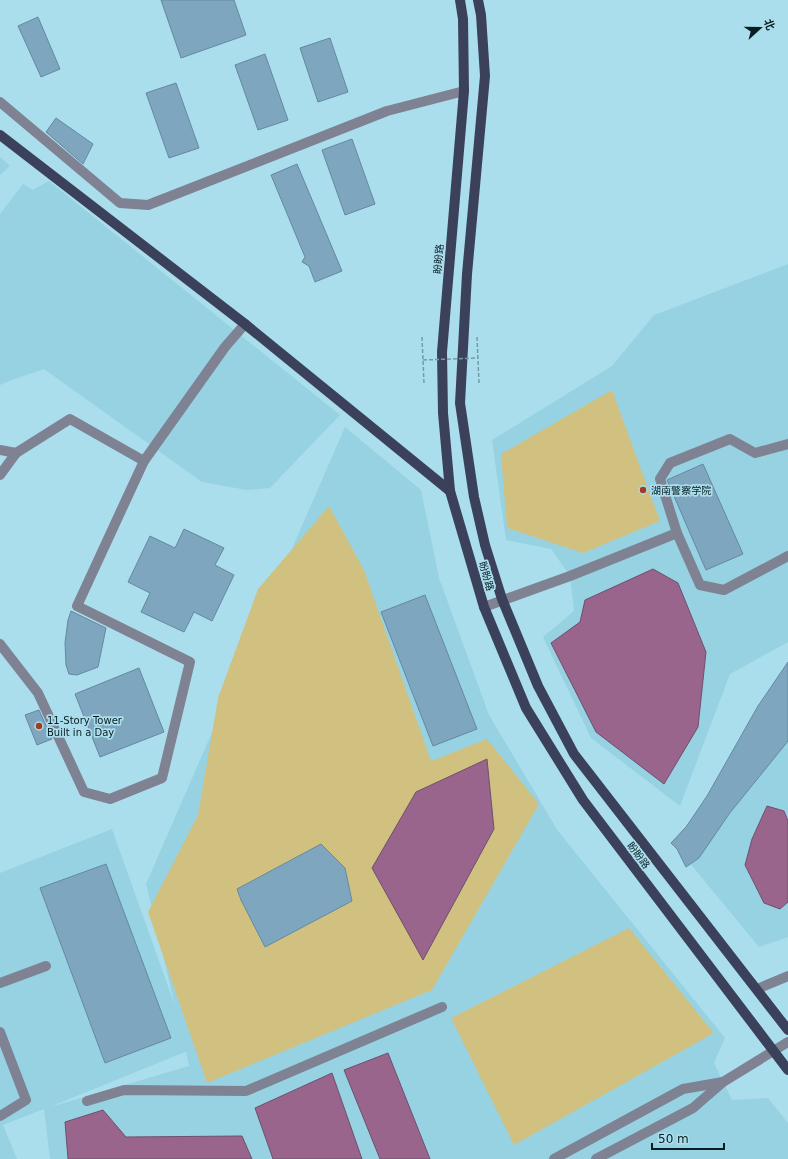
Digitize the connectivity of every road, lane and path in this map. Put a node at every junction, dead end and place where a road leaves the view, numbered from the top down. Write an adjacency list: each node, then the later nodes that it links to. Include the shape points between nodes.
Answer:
1 (460, 0): 3 (main road, 盼盼路, via 463,19)
2 (478, 0): 21 (main road, 盼盼路, via 485,76 467,274 460,403 474,496 485,545)
3 (464, 91): 4 (lane, via 387,111 148,205 120,202); 18 (main road, 盼盼路, via 442,352 443,413)
4 (0, 102)
5 (0, 135): 6 (main road)
6 (245, 324): 16 (lane, via 225,347); 18 (main road)
7 (422, 337): 10 (path)
8 (477, 337): 9 (path)
9 (478, 358): 10 (path, bridge); 11 (path)
10 (423, 360): 12 (path)
11 (479, 383)
12 (424, 384)
13 (788, 444): 19 (lane, via 755,453 730,438 670,463 660,479)
14 (0, 450): 15 (lane)
15 (16, 453): 16 (lane, via 70,419); 17 (lane)
16 (144, 461): 23 (lane, via 77,606 190,662 162,778 110,799 84,792 38,693)
17 (0, 475)
18 (450, 491): 22 (main road, 盼盼路)
19 (677, 533): 20 (lane, via 700,585 724,590); 21 (lane, via 570,576)
20 (788, 556)
21 (502, 599): 22 (lane); 27 (main road, 盼盼路, via 538,686 574,754)
22 (484, 606): 32 (main road, 盼盼路, via 526,708 583,800)
23 (0, 644)
24 (46, 966): 26 (lane)
25 (788, 976): 27 (lane)
26 (0, 983)
27 (757, 989): 29 (main road, 盼盼路)
28 (442, 1007): 35 (lane, via 246,1091 124,1090)
29 (788, 1030)
30 (0, 1032): 36 (lane, via 26,1100)
31 (788, 1042): 32 (lane)
32 (774, 1051): 33 (main road, 盼盼路); 34 (lane)
33 (788, 1070)
34 (723, 1082): 37 (lane, via 682,1089); 38 (lane, via 693,1108)
35 (88, 1100)
36 (0, 1116)
37 (554, 1159)
38 (596, 1159)

